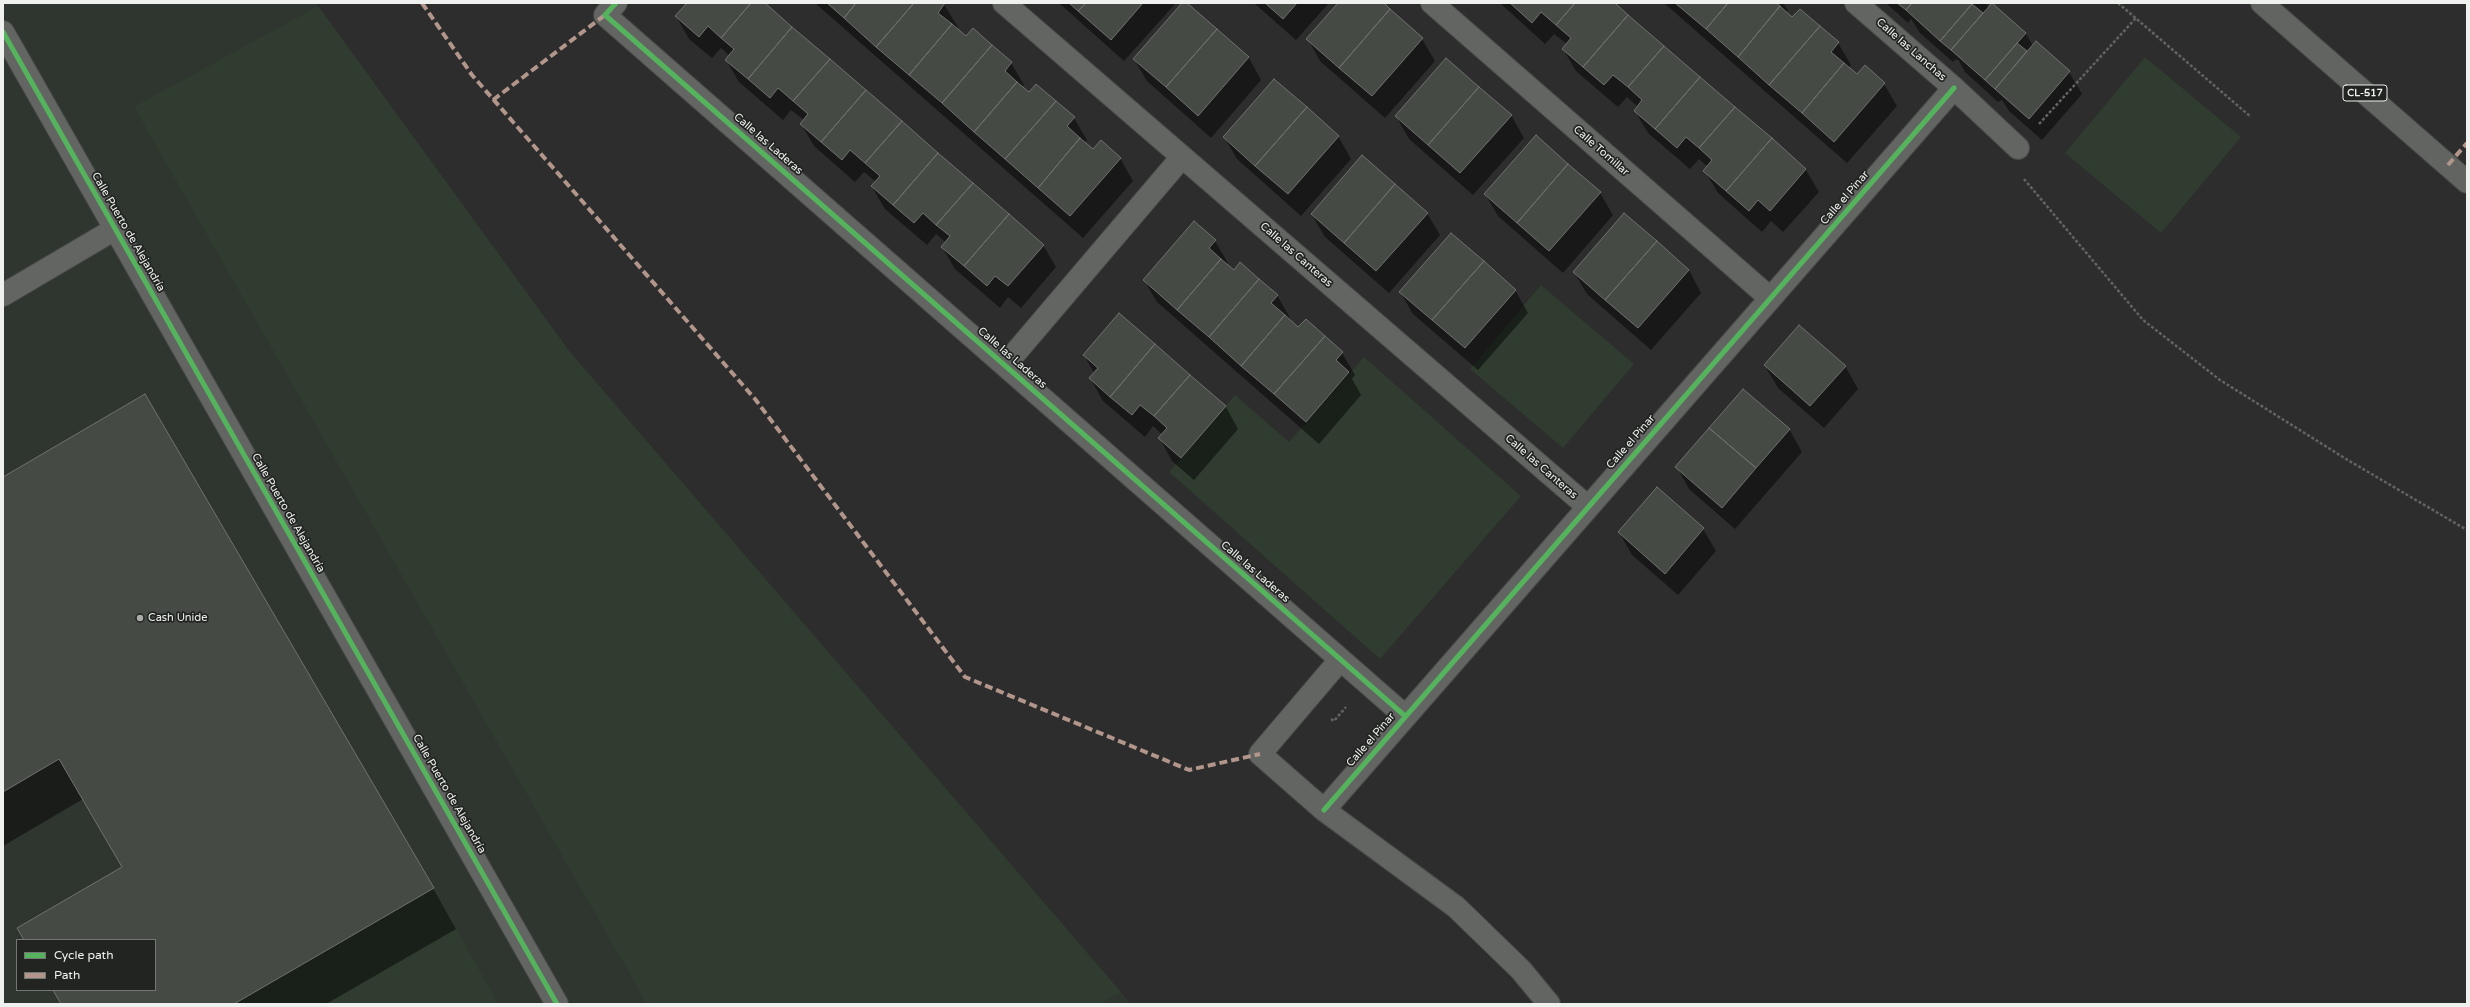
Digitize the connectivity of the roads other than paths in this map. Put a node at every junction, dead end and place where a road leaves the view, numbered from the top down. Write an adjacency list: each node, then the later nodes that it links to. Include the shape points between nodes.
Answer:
1 (1004, 3): 9 (street, Calle las Canteras)
2 (1432, 3): 13 (street, Calle Tomillar)
3 (1856, 3): 7 (street, Calle las Lanchas)
4 (2262, 3): 10 (main road, CL-517)
5 (610, 9): 14 (street, Calle las Laderas)
6 (3, 32): 11 (street, Calle Puerto de Alejandría)
7 (1954, 88): 8 (street, Calle las Lanchas); 13 (street, Calle el Pinar)
8 (2018, 148)
9 (1182, 156): 14 (street); 15 (street, Calle las Canteras)
10 (2467, 182)
11 (115, 229): 12 (street); 19 (street, Calle Puerto de Alejandría)
12 (3, 295)
13 (1770, 298): 15 (street, Calle el Pinar)
14 (1005, 365): 16 (street, Calle las Laderas)
15 (1588, 507): 17 (street, Calle el Pinar)
16 (1340, 660): 17 (street, Calle las Laderas); 18 (street, via 1260,754)
17 (1405, 716): 18 (street, Calle el Pinar)
18 (1324, 810): 20 (street, via 1456,907 1521,970)
19 (557, 1004)
20 (1549, 1004)

